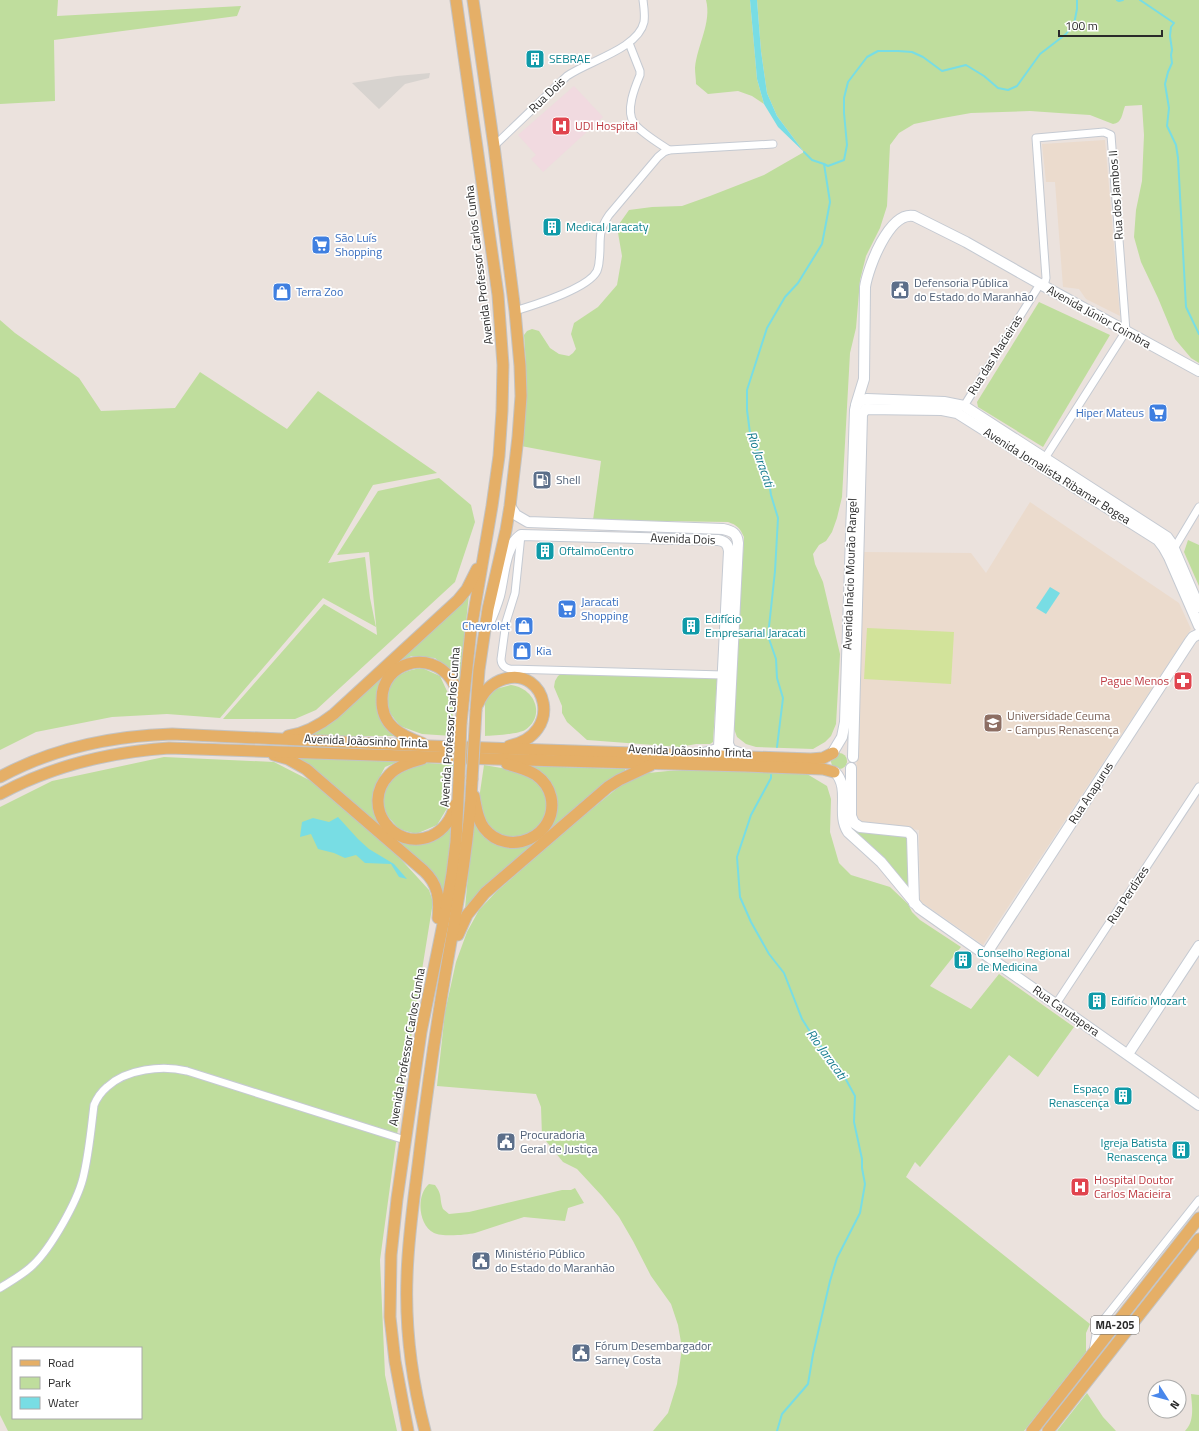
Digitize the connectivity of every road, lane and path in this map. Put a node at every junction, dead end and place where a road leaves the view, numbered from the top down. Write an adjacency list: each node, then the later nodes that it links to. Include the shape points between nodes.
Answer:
1 (456, 0): 21 (main road, Avenida Professor Carlos Cunha, via 498,295 503,365 500,448)
2 (473, 0): 6 (main road, Avenida Professor Carlos Cunha)
3 (643, 0): 4 (street, via 644,22 639,33)
4 (629, 43): 6 (street, Rua Dois, via 567,76); 7 (street, via 640,71 632,95 634,123)
5 (773, 144): 7 (street)
6 (494, 146): 9 (main road, Avenida Professor Carlos Cunha)
7 (669, 150): 9 (street, via 658,157 603,224 597,271 580,286)
8 (1040, 284): 10 (main road, Avenida Júnior Coimbra); 10 (street, Rua dos Jambos II, via 1046,276 1036,138 1108,133 1111,135); 12 (street, Rua das Macieiras); 13 (main road, Avenida Júnior Coimbra, via 929,224 910,216 902,218 880,245 866,280 864,379)
9 (515, 311): 15 (main road, Avenida Professor Carlos Cunha, via 521,396)
10 (1126, 331): 11 (main road, Avenida Júnior Coimbra); 14 (street)
11 (1199, 371)
12 (964, 406): 13 (main road, Avenida Jornalista Ribamar Bogea, via 944,402 867,399 860,402); 14 (main road, Avenida Jornalista Ribamar Bogea)
13 (859, 411): 22 (main road, Avenida Jornalista Ribamar Bogea, via 869,408 942,410 960,414 1158,540); 35 (main road, Avenida Inácio Mourão Rangel, via 845,722 842,737); 38 (main road, Avenida Inácio Mourão Rangel)
14 (1045, 458): 22 (main road, Avenida Jornalista Ribamar Bogea, via 1167,536)
15 (510, 506): 17 (main road, Avenida Dois, via 516,516 528,522); 20 (main road, Avenida Professor Carlos Cunha)
16 (1199, 507): 22 (street)
17 (642, 526): 19 (main road); 37 (main road, Avenida Dois, via 723,529 731,531 737,537 728,744 733,751)
18 (521, 535): 19 (main road, Avenida Dois); 23 (main road, via 513,542); 28 (street, via 515,593 506,622 501,659 503,666)
19 (642, 538): 28 (main road, Avenida Dois, via 718,540 724,541 728,546)
20 (503, 544): 23 (main road); 27 (main road, Avenida Professor Carlos Cunha)
21 (484, 552): 30 (main road, Avenida Professor Carlos Cunha, via 471,630); 31 (main road, via 474,577 458,600 334,714 311,730)
22 (1172, 553): 24 (main road, Avenida Jornalista Ribamar Bogea); 25 (main road, Avenida Jornalista Ribamar Bogea)
23 (507, 559): 27 (main road, via 497,602)
24 (1199, 607)
25 (1199, 626)
26 (1199, 634): 50 (main road, Rua Anapurus, via 1190,641)
27 (484, 637): 29 (main road, Avenida Professor Carlos Cunha)
28 (723, 675): 36 (main road, Avenida Dois, via 719,747)
29 (476, 710): 32 (main road, via 482,695 489,687 507,678 525,680 535,688 543,700 543,720 532,736 516,744); 45 (main road, Avenida Professor Carlos Cunha, bridge)
30 (461, 720): 34 (main road, via 460,702 454,685 447,674 439,668 415,662 406,664 391,674 382,693 382,708 386,720 399,732); 44 (main road, Avenida Professor Carlos Cunha, bridge)
31 (267, 739): 34 (main road, Avenida Joãosinho Trinta); 43 (main road, Avenida Joãosinho Trinta, via 172,734 129,736 63,751 21,766)
32 (487, 748): 34 (main road, Avenida Joãosinho Trinta); 36 (main road, Avenida Joãosinho Trinta)
33 (254, 750): 34 (main road, Avenida Joãosinho Trinta); 47 (main road, Avenida Joãosinho Trinta, via 169,748 120,753 64,767); 52 (main road, via 288,759 306,769 429,876 436,888 439,901)
34 (430, 752): 39 (main road, Avenida Joãosinho Trinta); 44 (main road, via 393,771 381,785 378,806 387,827 412,840 434,834 446,824 454,811)
35 (833, 753): 37 (main road, Avenida Joãosinho Trinta, via 818,759); 38 (main road, via 839,749 846,750); 42 (main road, via 829,762)
36 (697, 755): 37 (main road, Avenida Joãosinho Trinta)
37 (752, 757)
38 (853, 757): 41 (main road)
39 (493, 759): 40 (main road, Avenida Joãosinho Trinta); 45 (main road, via 529,771 545,783 550,794 552,812 544,829 536,836 519,842 497,838 484,828 481,822)
40 (655, 763): 42 (main road, Avenida Joãosinho Trinta); 51 (main road, via 608,787 486,893 462,924)
41 (851, 768): 42 (main road, via 842,774); 48 (main road, via 851,816 854,823 860,827 908,832 912,836)
42 (834, 772): 48 (main road, via 842,786 842,818 845,828 850,836 881,862)
43 (0, 777)
44 (459, 779): 52 (main road, Avenida Professor Carlos Cunha, via 452,874)
45 (472, 783): 51 (main road, Avenida Professor Carlos Cunha, via 458,906)
46 (1199, 787): 53 (street, Rua Perdizes)
47 (0, 794)
48 (914, 903): 50 (main road, Rua Carutapera)
49 (1199, 946): 54 (main road)
50 (986, 954): 53 (main road, Rua Carutapera)
51 (447, 965): 63 (main road, Avenida Professor Carlos Cunha, via 426,1100 407,1278 410,1354)
52 (433, 970): 56 (main road, Avenida Professor Carlos Cunha)
53 (1056, 1004): 54 (main road, Rua Carutapera)
54 (1128, 1054): 55 (main road, Rua Carutapera)
55 (1199, 1105)
56 (405, 1140): 60 (street, via 187,1071 163,1068 128,1074 107,1087 94,1105 83,1180 63,1223 33,1265); 62 (main road, Avenida Professor Carlos Cunha, via 391,1255 390,1310 396,1373)
57 (1199, 1200): 61 (street, via 1101,1323)
58 (1199, 1218): 61 (main road, MA-205)
59 (1199, 1239): 65 (main road, MA-205)
60 (0, 1288)
61 (1093, 1353): 64 (main road, MA-205)
62 (408, 1431)
63 (425, 1431)
64 (1032, 1431)
65 (1048, 1431)

